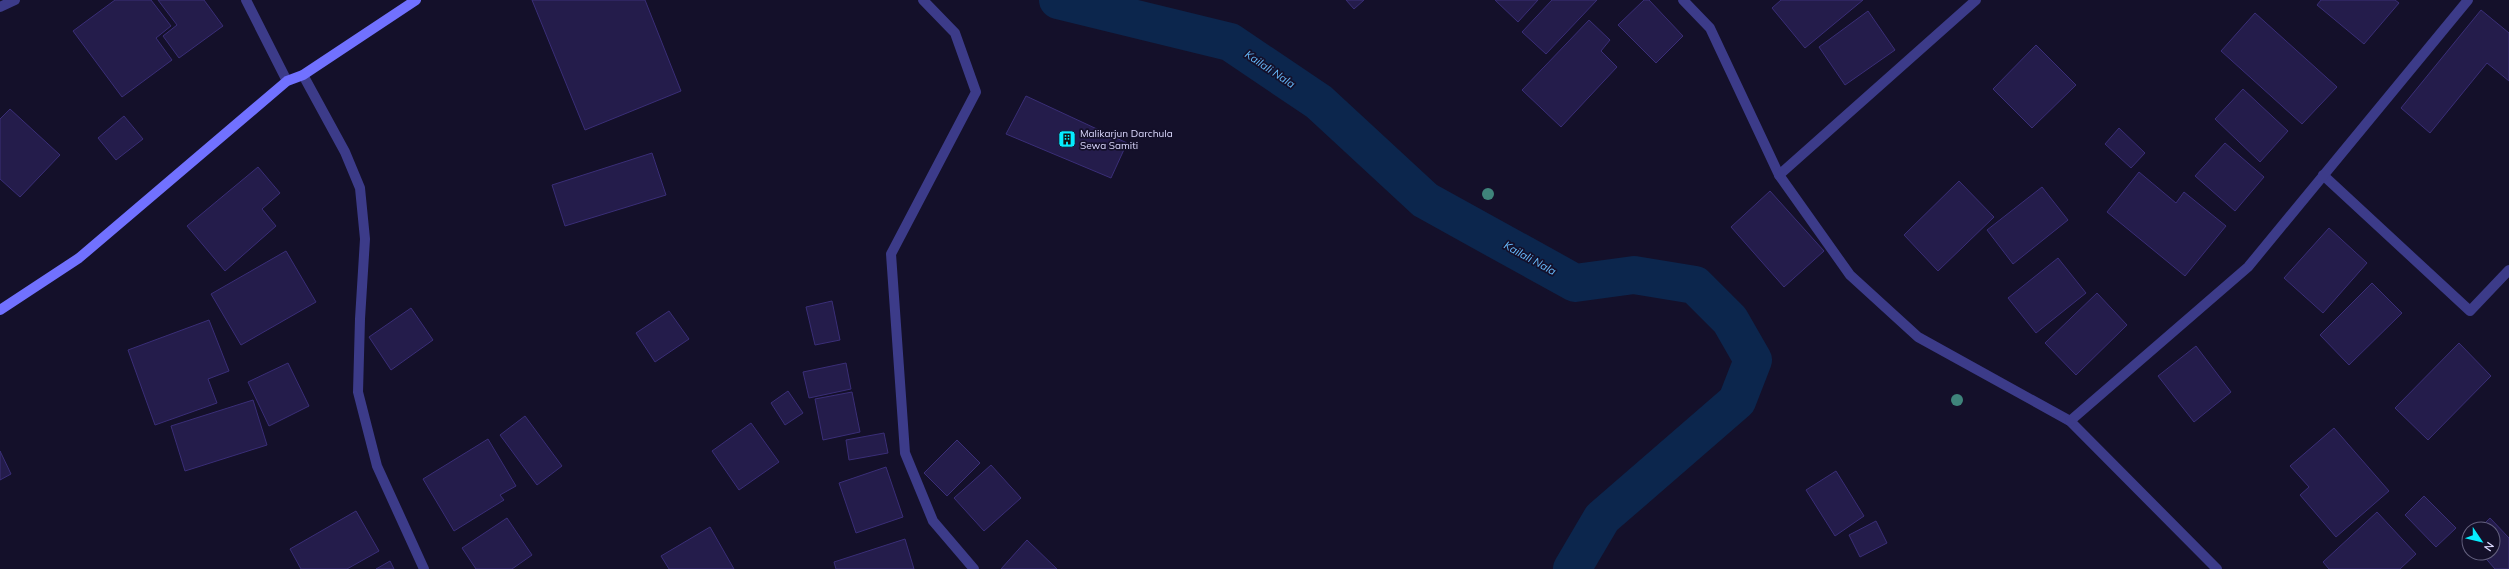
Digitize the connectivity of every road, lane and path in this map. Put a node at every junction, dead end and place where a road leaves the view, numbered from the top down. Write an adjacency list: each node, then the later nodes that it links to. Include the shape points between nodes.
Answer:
1 (15, 0): 8 (street)
2 (246, 0): 10 (street)
3 (416, 0): 9 (street)
4 (923, 0): 17 (street, via 955,33 976,92 891,254 905,454 933,521)
5 (1683, 0): 11 (street, via 1710,28)
6 (1976, 0): 11 (street)
7 (2468, 0): 12 (street)
8 (0, 7)
9 (303, 75): 10 (street); 16 (street, via 345,152 360,188 365,239 358,392 377,466)
10 (287, 81): 14 (street, via 79,258)
11 (1779, 174): 15 (street, via 1850,275 1918,337)
12 (2323, 175): 13 (street, via 2470,310); 15 (street, via 2248,267)
13 (2509, 270)
14 (0, 310)
15 (2070, 421): 18 (street)
16 (424, 569)
17 (974, 569)
18 (2217, 569)

